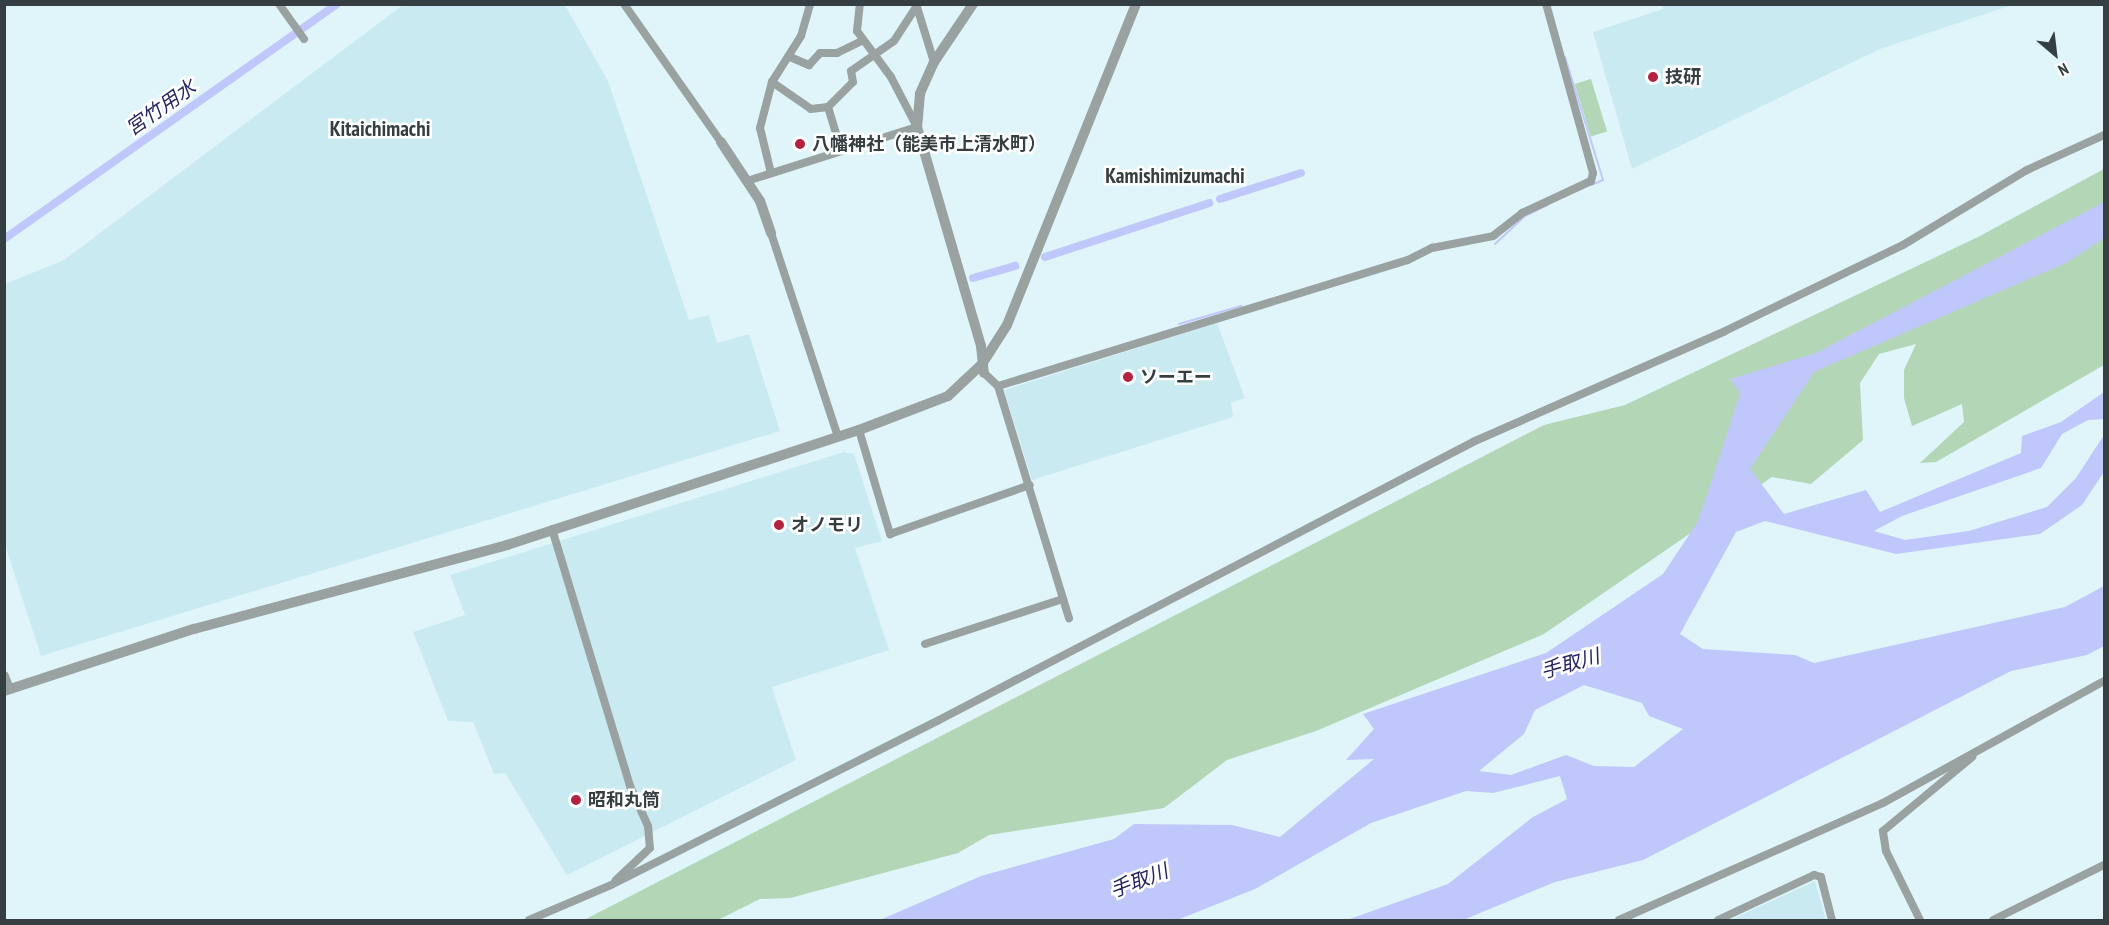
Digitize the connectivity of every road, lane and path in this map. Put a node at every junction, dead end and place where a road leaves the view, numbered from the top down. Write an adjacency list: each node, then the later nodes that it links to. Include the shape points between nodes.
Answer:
1 (279, 4): 9 (street)
2 (624, 4): 18 (street)
3 (810, 4): 11 (street)
4 (860, 4): 10 (street, via 856,23)
5 (973, 4): 13 (street)
6 (1136, 4): 23 (street, via 1007,325)
7 (1546, 4): 24 (street, via 1590,161 1591,181 1522,213 1493,236 1432,248 1408,260)
8 (917, 5): 12 (street); 13 (street)
9 (304, 39)
10 (862, 41): 11 (street, via 837,53 820,52 809,65); 12 (street)
11 (790, 57): 14 (street)
12 (876, 57): 15 (street, via 851,71 853,82); 16 (street)
13 (934, 62): 16 (street, via 920,94)
14 (772, 82): 15 (street, via 811,109); 20 (street, via 760,128)
15 (828, 107): 19 (street)
16 (917, 127): 19 (street); 23 (street)
17 (2104, 135): 37 (street, via 2027,170 1903,244 1725,331 1475,441)
18 (720, 142): 21 (street)
19 (841, 150): 20 (street)
20 (771, 173): 21 (street)
21 (747, 181): 22 (street)
22 (771, 233): 26 (street)
23 (983, 368): 24 (street); 25 (street, via 948,396)
24 (998, 386): 27 (street)
25 (860, 430): 26 (street); 27 (street, via 890,534)
26 (838, 437): 28 (street)
27 (1030, 485): 29 (street)
28 (552, 529): 34 (street, via 194,628); 37 (street, via 630,786 648,826 650,848)
29 (1063, 599): 30 (street); 31 (street)
30 (1069, 618)
31 (926, 644)
32 (4, 676): 34 (street)
33 (2104, 681): 35 (street)
34 (7, 690)
35 (1975, 753): 39 (street, via 1883,803); 42 (street, via 1883,831 1886,850)
36 (2104, 865): 43 (street)
37 (611, 885): 38 (street)
38 (529, 921)
39 (1619, 921)
40 (1718, 921): 41 (street, via 1814,875 1821,877)
41 (1833, 921)
42 (1920, 921)
43 (1993, 921)

